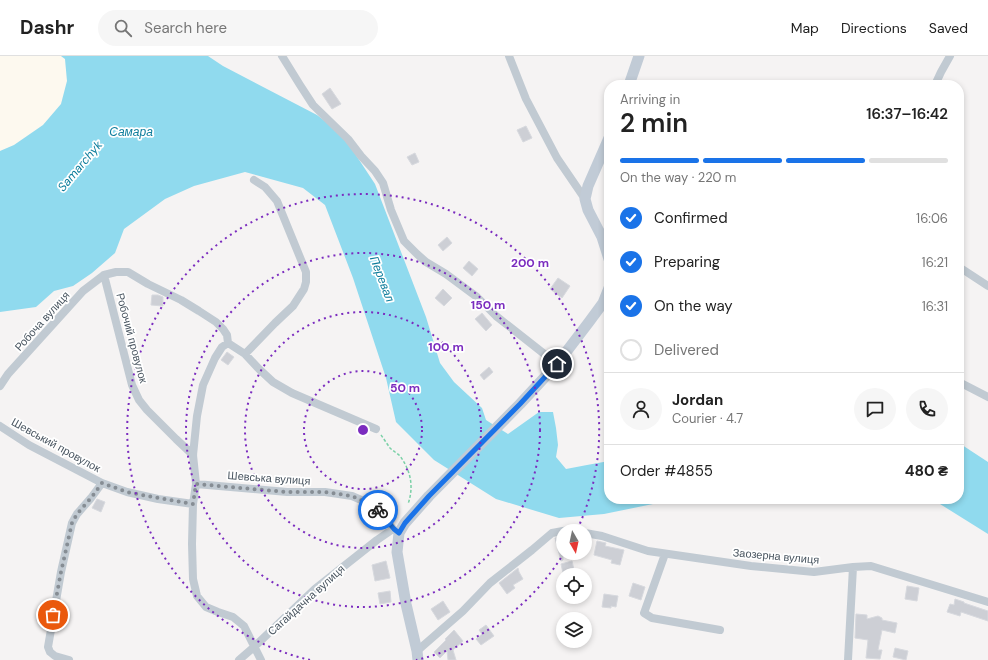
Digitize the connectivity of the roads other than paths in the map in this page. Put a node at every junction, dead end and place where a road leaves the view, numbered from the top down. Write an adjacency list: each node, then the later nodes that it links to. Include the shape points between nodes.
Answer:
1 (282, 56): 17 (street, via 313,105 348,138 383,183 404,241 426,262 477,297 496,316)
2 (509, 56): 9 (street, via 526,99 556,158)
3 (639, 56): 5 (street)
4 (950, 56): 6 (street)
5 (631, 80)
6 (937, 80)
7 (604, 149): 9 (street)
8 (254, 180): 16 (street, via 265,187 277,201 306,272 306,282 293,306)
9 (585, 199): 10 (street)
10 (604, 243)
11 (964, 270): 13 (street)
12 (104, 276): 15 (street, via 128,272 181,300 216,322 227,335); 19 (street, Робоча вулиця, via 83,291); 23 (street, Робочий провулок, via 132,385 139,400 160,424)
13 (988, 286)
14 (604, 300): 17 (street, Сагайдачна вулиця)
15 (228, 343): 16 (street); 23 (street, via 215,358 203,385)
16 (245, 354): 22 (street, via 273,382 292,393)
17 (557, 364): 27 (street, Сагайдачна вулиця)
18 (964, 385): 20 (street)
19 (0, 386)
20 (988, 397)
21 (0, 426): 24 (street, Шевський провулок, via 29,445)
22 (376, 428)
23 (193, 454): 25 (street)
24 (102, 483): 26 (street, Шевський провулок, via 127,492); 36 (street, Шевський провулок, via 72,523 60,579 48,647 56,656)
25 (196, 484): 26 (street); 27 (street, Шевська вулиця, via 352,496 374,506)
26 (193, 504): 34 (street, via 193,579 197,596 206,607 233,617 244,626)
27 (396, 531): 34 (street, Сагайдачна вулиця, via 377,540 315,589); 35 (street, via 397,552)
28 (556, 533): 35 (street, via 490,583)
29 (592, 534): 30 (street, Заозерна вулиця)
30 (665, 554): 31 (street, Заозерна вулиця, via 814,572); 33 (street, via 644,614 652,618)
31 (853, 567): 32 (street, Заозерна вулиця, via 871,566); 39 (street)
32 (988, 602)
33 (720, 630)
34 (254, 647): 37 (street, Сагайдачна вулиця); 38 (street)
35 (417, 656)
36 (69, 660)
37 (239, 660)
38 (261, 660)
39 (848, 660)

